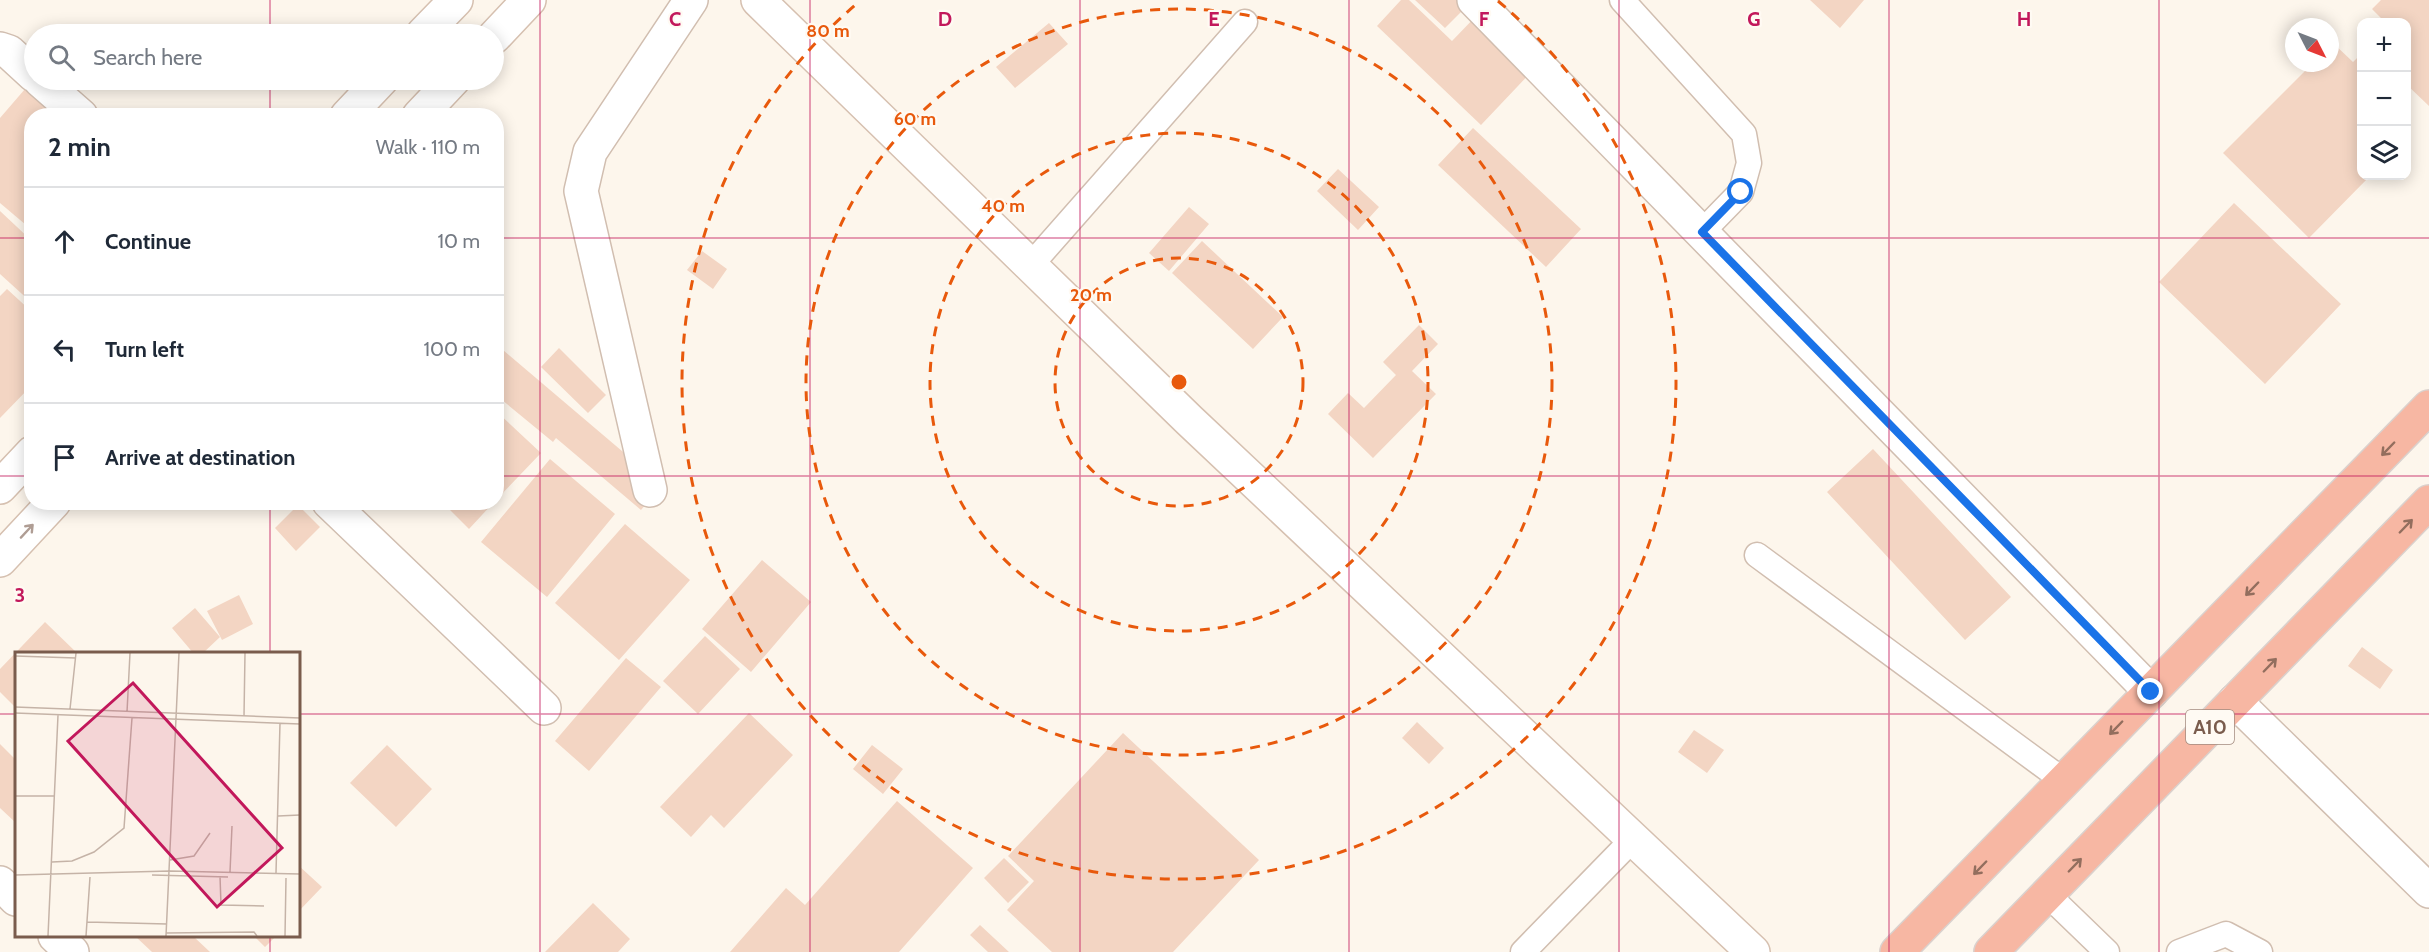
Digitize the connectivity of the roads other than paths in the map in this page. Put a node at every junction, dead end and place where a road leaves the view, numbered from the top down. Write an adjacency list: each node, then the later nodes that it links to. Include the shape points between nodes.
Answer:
1 (456, 0): 8 (street)
2 (529, 0): 9 (street)
3 (690, 0): 23 (street, via 590,152 581,191)
4 (758, 0): 19 (street)
5 (1474, 0): 18 (street)
6 (1622, 0): 18 (lane, via 1744,134 1749,163 1741,192)
7 (1245, 22): 19 (lane)
8 (433, 24)
9 (504, 26)
10 (0, 50): 11 (street, via 9,52)
11 (24, 66)
12 (51, 90): 15 (street)
13 (372, 90): 16 (street)
14 (444, 90): 17 (street)
15 (72, 108)
16 (355, 108)
17 (427, 108)
18 (1702, 232): 29 (street)
19 (1030, 266): 33 (street)
20 (2429, 407): 29 (highway, one-way to 29)
21 (24, 462): 22 (street)
22 (0, 487)
23 (650, 490)
24 (2429, 502): 30 (highway, A10, one-way to 24)
25 (47, 510): 28 (street, one-way to 25)
26 (337, 510): 31 (street)
27 (1757, 555): 32 (lane)
28 (0, 560)
29 (2151, 692): 32 (highway, one-way to 32)
30 (2235, 701): 35 (street); 36 (highway, A10, one-way to 30)
31 (544, 708)
32 (2064, 781): 42 (highway, one-way to 42)
33 (1633, 839): 40 (lane); 41 (street)
34 (0, 883): 37 (street)
35 (2429, 891)
36 (2047, 894): 43 (highway, A10); 44 (lane)
37 (15, 898)
38 (56, 937): 39 (street)
39 (72, 952)
40 (1523, 952)
41 (1753, 952)
42 (1897, 952)
43 (1990, 952)
44 (2107, 952)
45 (2179, 952): 46 (lane, via 2226,934)
46 (2260, 952)

